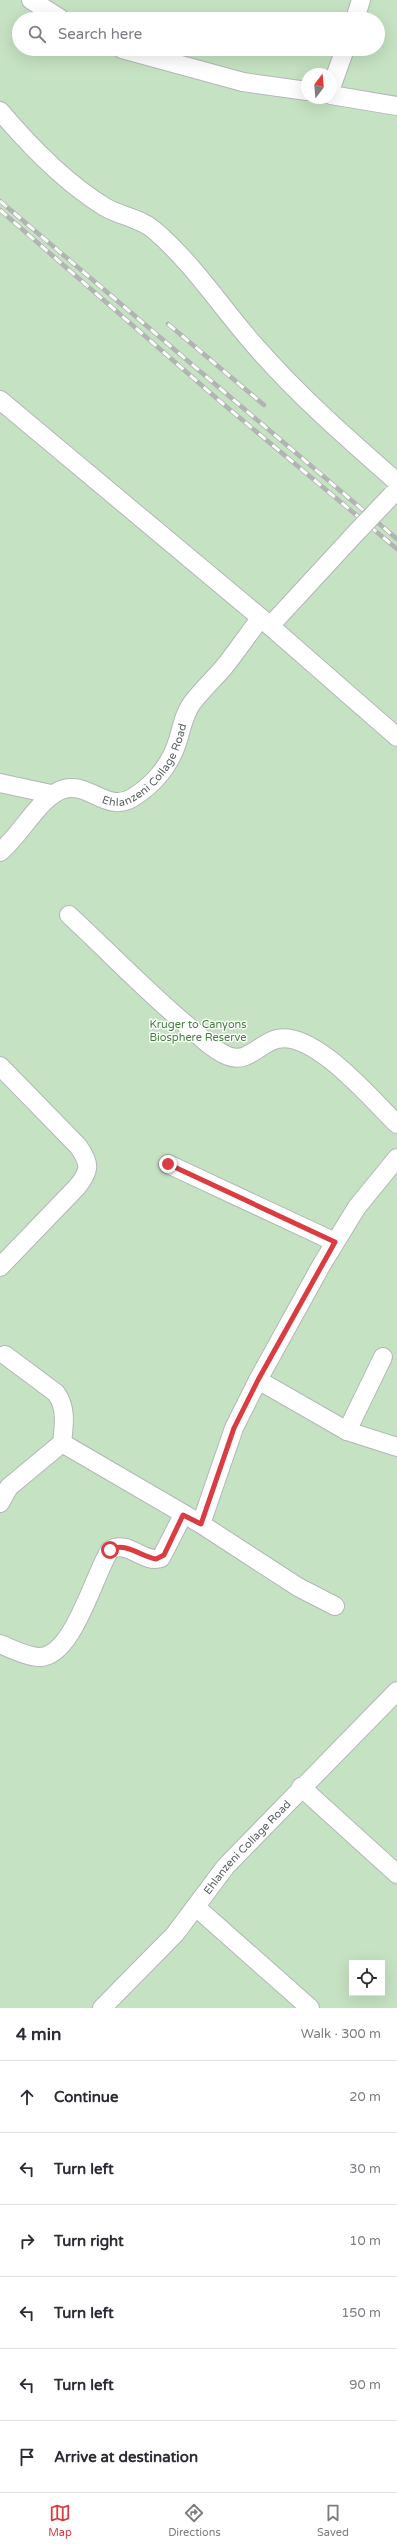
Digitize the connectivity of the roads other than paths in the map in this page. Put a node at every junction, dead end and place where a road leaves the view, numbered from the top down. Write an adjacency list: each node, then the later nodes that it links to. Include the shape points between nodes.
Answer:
1 (31, 0): 3 (street)
2 (362, 0): 4 (street)
3 (50, 12)
4 (358, 12)
5 (148, 56): 8 (street, via 243,82)
6 (342, 56): 7 (street)
7 (337, 70)
8 (301, 90)
9 (337, 96): 10 (street)
10 (397, 106)
11 (0, 111): 13 (street, via 35,148 81,189 105,207 153,229 296,390)
12 (0, 400): 14 (street)
13 (395, 488): 14 (street, Ehlanzeni Collage Road, bridge, via 353,536)
14 (265, 622): 15 (street); 17 (street, Ehlanzeni Collage Road, via 192,703 186,713 170,762 134,797 122,803 111,802 73,787)
15 (397, 737)
16 (0, 783): 17 (street)
17 (51, 794): 18 (street, via 11,843)
18 (0, 852)
19 (69, 915): 21 (street, via 216,1050 236,1058 248,1056 275,1040 288,1038 300,1041 324,1055)
20 (0, 1066): 25 (street, via 66,1131 86,1157 88,1168 77,1188)
21 (397, 1124)
22 (397, 1158): 24 (street, via 357,1207)
23 (168, 1164): 24 (street)
24 (335, 1242): 28 (street)
25 (0, 1267)
26 (5, 1355): 30 (street, via 62,1400 65,1413)
27 (383, 1357): 29 (street)
28 (258, 1380): 29 (street); 34 (street, via 234,1428)
29 (347, 1431): 31 (street)
30 (62, 1443): 32 (street, via 9,1487); 33 (street)
31 (397, 1447)
32 (0, 1503)
33 (183, 1515): 34 (street); 36 (street, via 161,1558 150,1558 116,1546 110,1550 72,1631 50,1655 38,1657)
34 (201, 1524): 35 (street, via 268,1568)
35 (335, 1606)
36 (0, 1644)
37 (397, 1691): 38 (street, Ehlanzeni Collage Road)
38 (301, 1787): 39 (street); 40 (street, Ehlanzeni Collage Road, via 226,1866)
39 (397, 1874)
40 (196, 1907): 41 (street, Ehlanzeni Collage Road, via 175,1934); 42 (street)
41 (102, 2008)
42 (310, 2008)

